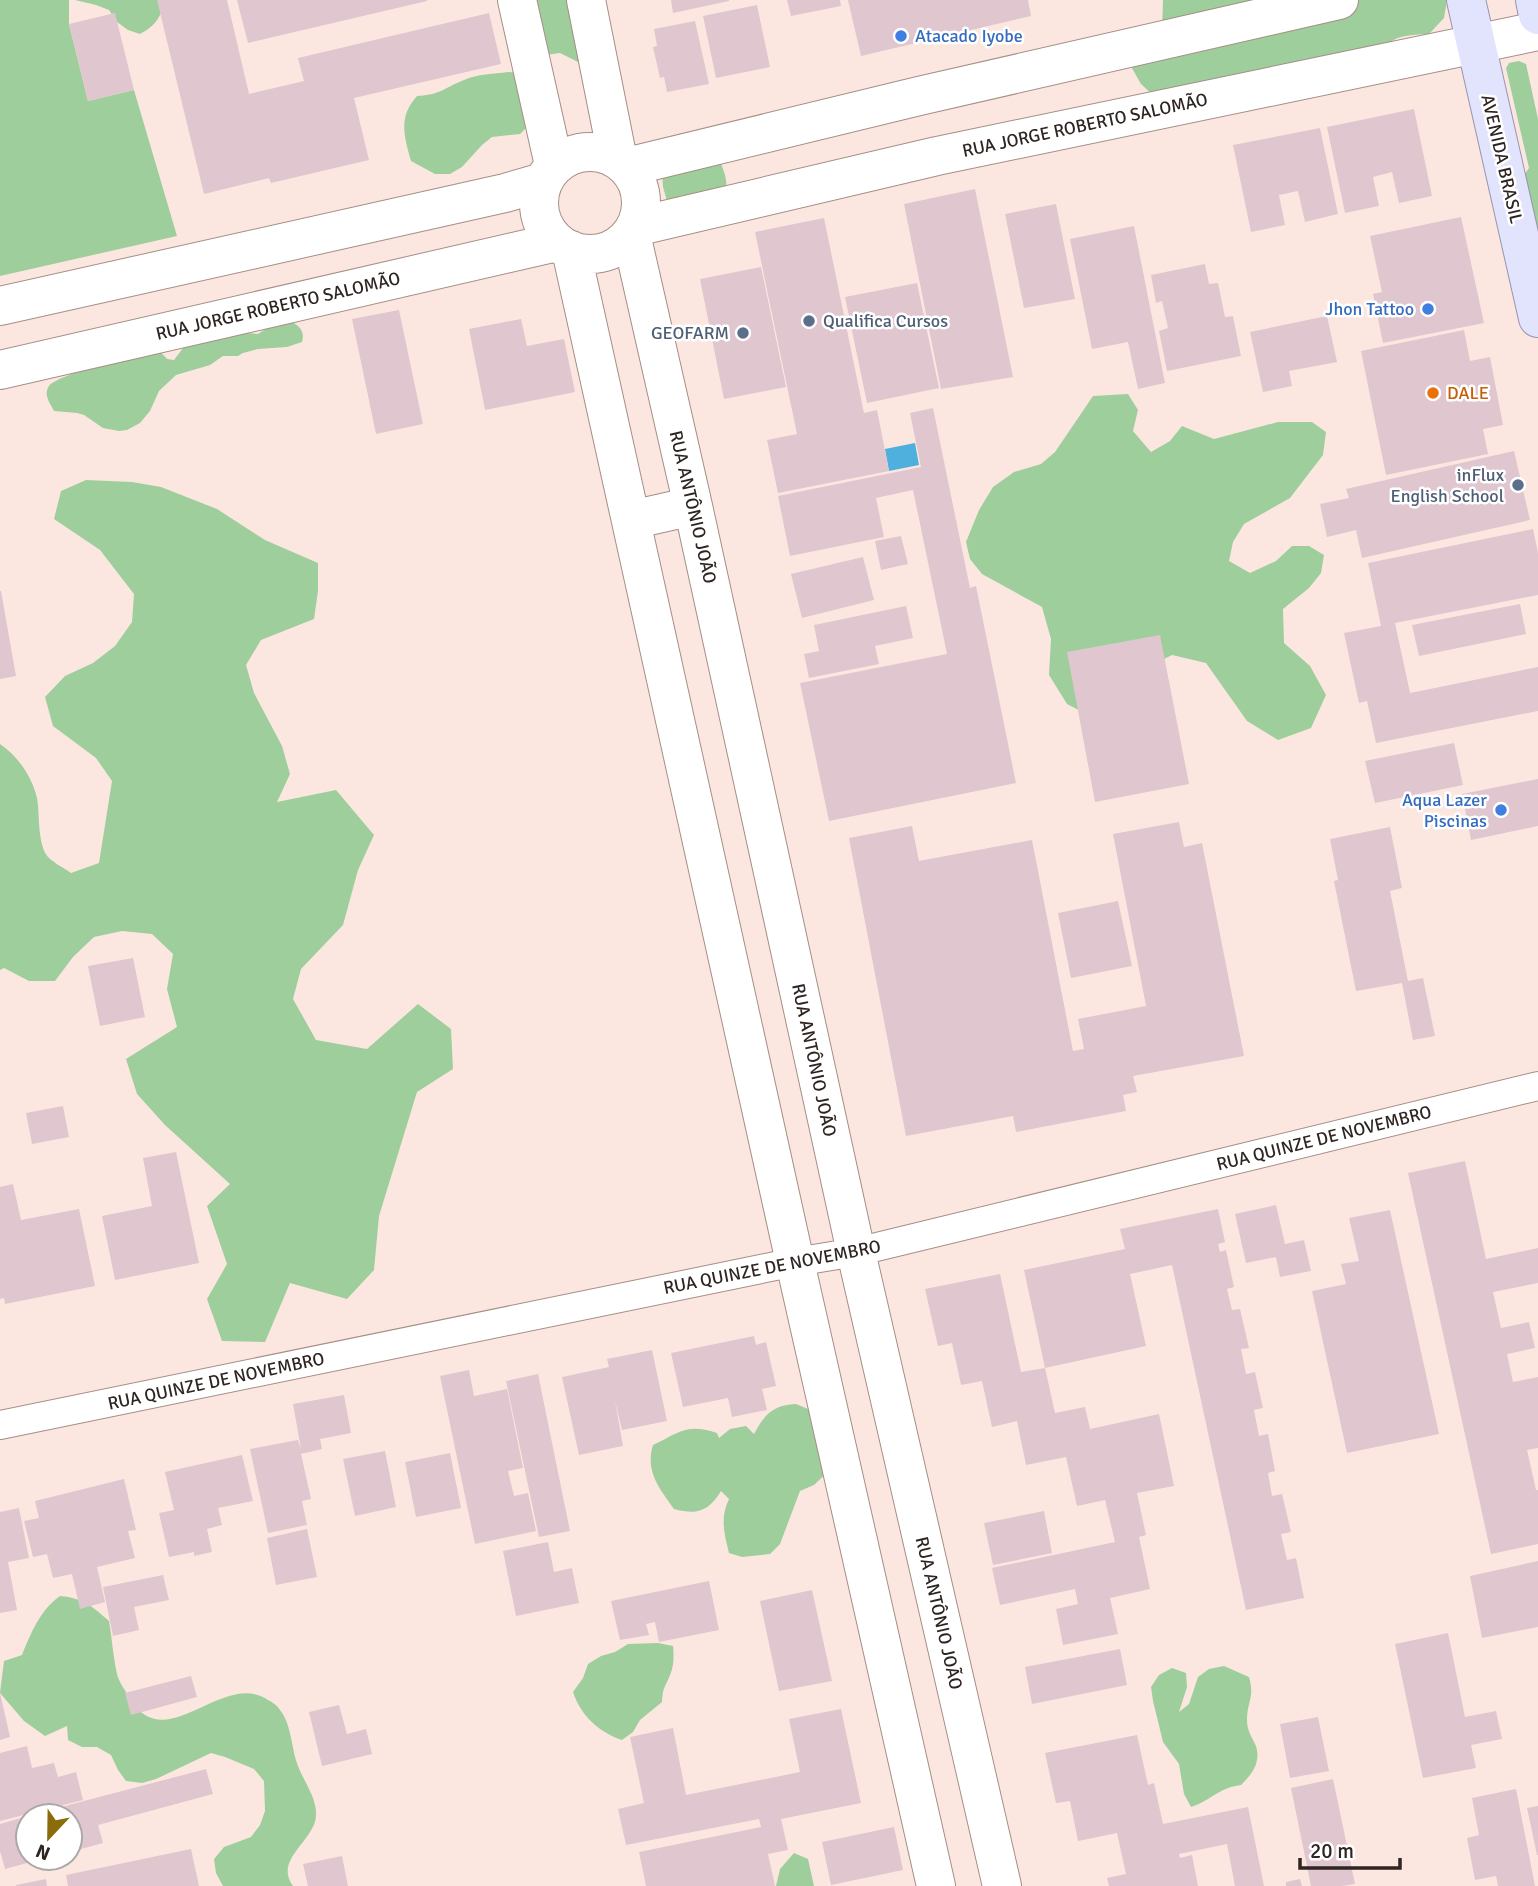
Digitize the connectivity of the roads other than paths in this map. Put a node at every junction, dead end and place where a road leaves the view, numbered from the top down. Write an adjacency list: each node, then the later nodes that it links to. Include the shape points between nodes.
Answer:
1 (517, 0): 12 (main road)
2 (586, 0): 11 (main road)
3 (1339, 0): 9 (main road)
4 (1466, 0): 8 (main road, AVENIDA BRASIL)
5 (1535, 0): 6 (main road)
6 (1538, 15)
7 (1538, 31): 8 (main road, RUA JORGE ROBERTO SALOMÃO)
8 (1476, 43): 10 (main road, RUA JORGE ROBERTO SALOMÃO); 16 (main road, AVENIDA BRASIL)
9 (919, 96): 10 (main road); 11 (main road)
10 (937, 156): 13 (main road, RUA JORGE ROBERTO SALOMÃO)
11 (622, 163): 12 (main road, via 586,151 569,156); 13 (main road, via 639,186 642,202)
12 (549, 174): 14 (main road, via 539,195 539,213 545,229); 15 (main road, via 453,205)
13 (633, 231): 14 (main road, via 604,252 588,254); 18 (main road, RUA ANTÔNIO JOÃO)
14 (564, 246): 17 (main road, RUA JORGE ROBERTO SALOMÃO); 19 (main road)
15 (0, 306)
16 (1538, 318)
17 (0, 370)
18 (693, 506): 19 (main road); 21 (main road, RUA ANTÔNIO JOÃO)
19 (631, 520): 22 (main road)
20 (1538, 1086): 21 (street, RUA QUINZE DE NOVEMBRO)
21 (856, 1252): 22 (street, RUA QUINZE DE NOVEMBRO); 25 (main road, RUA ANTÔNIO JOÃO)
22 (795, 1262): 23 (street, RUA QUINZE DE NOVEMBRO); 24 (main road)
23 (0, 1425)
24 (936, 1886)
25 (1002, 1886)

